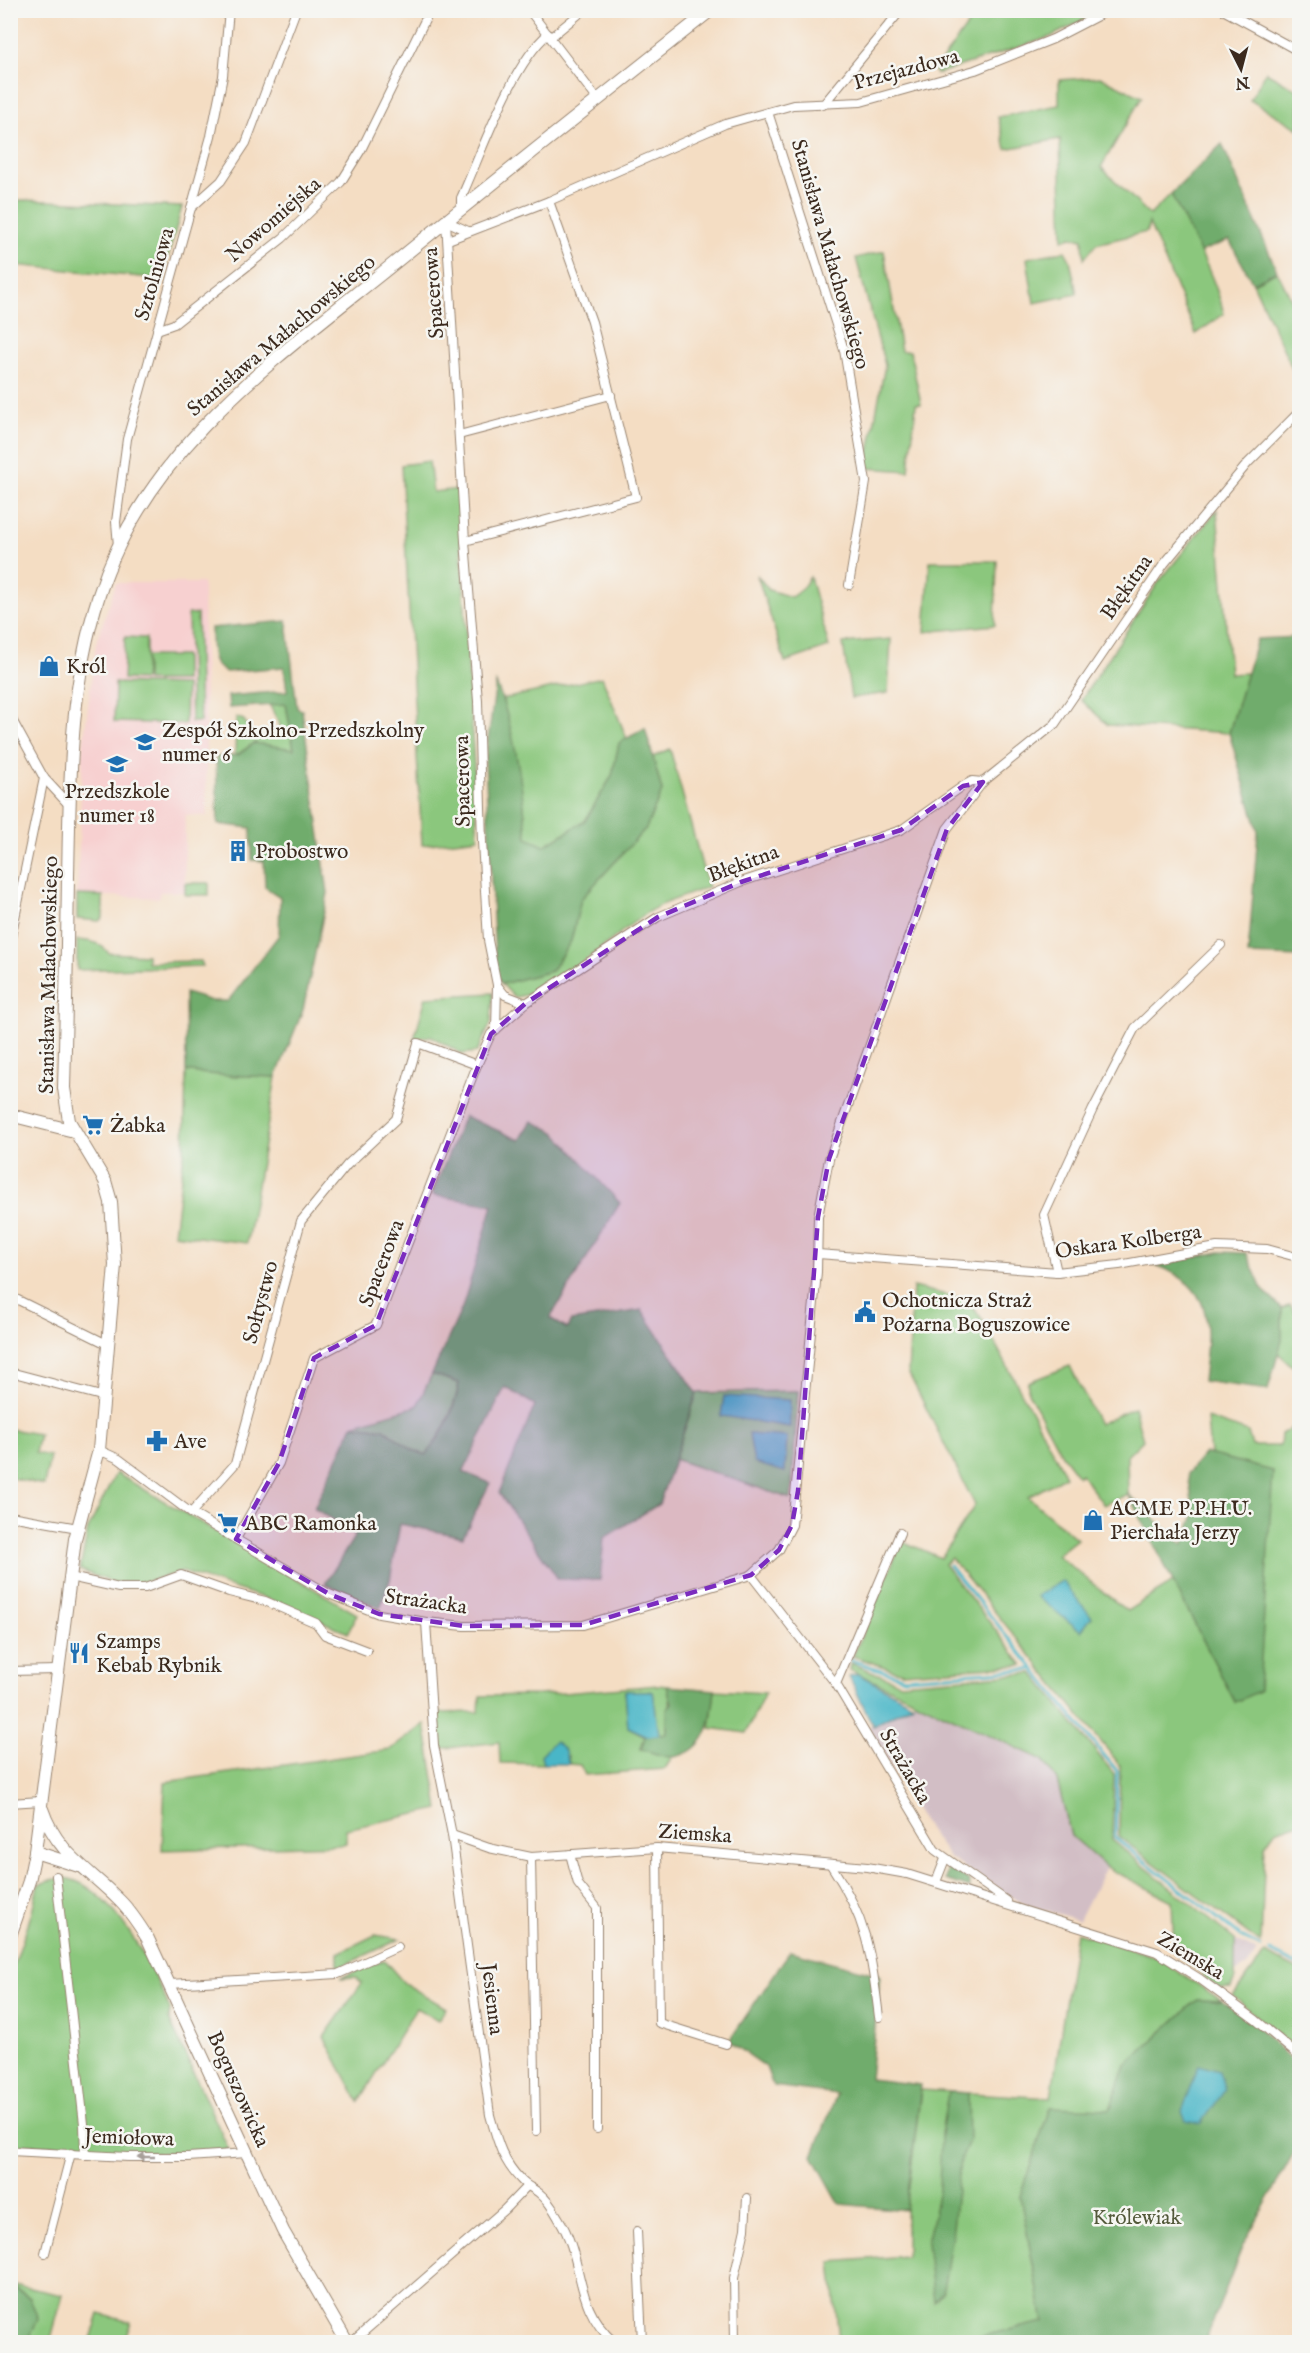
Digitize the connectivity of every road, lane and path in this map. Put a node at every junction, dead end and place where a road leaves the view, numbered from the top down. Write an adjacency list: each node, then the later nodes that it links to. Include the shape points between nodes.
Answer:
1 (230, 10): 17 (street, Sztolniowa, via 221,94)
2 (296, 10): 17 (street, via 246,143 221,181)
3 (430, 10): 21 (street, Nowomiejska, via 361,150 341,182 283,238 174,324)
4 (529, 10): 10 (street)
5 (584, 10): 10 (street)
6 (711, 10): 12 (street, Stanisława Małachowskiego)
7 (901, 10): 13 (street, Przejazdowa)
8 (1109, 10): 13 (street, Przejazdowa, via 1053,39 975,70 861,102)
9 (1223, 10): 11 (street)
10 (549, 35): 12 (street); 16 (street, via 533,46 504,102 461,198)
11 (1299, 52)
12 (598, 100): 16 (street, Stanisława Małachowskiego)
13 (822, 105): 14 (street, Stanisława Małachowskiego, via 793,105)
14 (768, 112): 15 (street, Stanisława Małachowskiego, via 725,124); 27 (street, Stanisława Małachowskiego, via 844,350 866,482)
15 (549, 201): 19 (street, Stanisława Małachowskiego); 22 (street, via 592,322)
16 (461, 208): 18 (street, Stanisława Małachowskiego)
17 (190, 209): 21 (street, Sztolniowa)
18 (446, 221): 19 (street); 20 (street, Spacerowa); 26 (street, Stanisława Małachowskiego, via 215,412 174,458)
19 (468, 231): 20 (street, Stanisława Małachowskiego)
20 (448, 240): 24 (street, Spacerowa)
21 (157, 330): 26 (street, Sztolniowa, via 127,439 116,522)
22 (610, 395): 24 (street); 25 (street, via 636,497)
23 (1299, 411): 30 (street, Błękitna, via 1248,463 1164,564 1055,724)
24 (459, 435): 25 (street, Spacerowa)
25 (465, 541): 34 (street, Spacerowa, via 478,701 488,940)
26 (118, 547): 31 (street, Stanisława Małachowskiego, via 99,594 79,673)
27 (849, 585)
28 (10, 716): 29 (street)
29 (44, 778): 31 (street); 32 (street)
30 (983, 782): 35 (street, Błękitna, via 972,781 963,786 901,830 741,882 658,917); 40 (street, Błękitna, via 947,829 829,1159 818,1217)
31 (69, 805): 39 (street, Stanisława Małachowskiego, via 64,1088 66,1110)
32 (10, 942)
33 (1221, 945): 42 (street, via 1135,1028 1093,1109 1044,1215)
34 (497, 985): 35 (street, via 505,995); 36 (street, Spacerowa)
35 (526, 1003): 36 (street, Błękitna)
36 (496, 1030): 37 (street, Spacerowa)
37 (477, 1065): 48 (street, Sołtystwo, via 418,1043 396,1119 346,1165 301,1221 235,1464); 52 (street, Spacerowa, via 376,1325 314,1358 279,1463)
38 (10, 1115): 39 (street)
39 (74, 1131): 44 (street, Stanisława Małachowskiego, via 105,1181 111,1202 115,1265)
40 (818, 1254): 42 (street, Oskara Kolberga); 53 (street, Strażacka, via 792,1526 779,1550)
41 (1299, 1258): 42 (street, Oskara Kolberga, via 1267,1249 1217,1247)
42 (1057, 1272)
43 (10, 1296): 44 (street)
44 (110, 1345): 46 (street, Stanisława Małachowskiego)
45 (10, 1372): 46 (street)
46 (105, 1397): 47 (street, Stanisława Małachowskiego)
47 (99, 1450): 48 (street, Strażacka, via 119,1459); 50 (street, Stanisława Małachowskiego)
48 (191, 1514): 52 (street, Strażacka)
49 (10, 1516): 50 (street)
50 (78, 1528): 54 (street, Stanisława Małachowskiego)
51 (900, 1533): 59 (street)
52 (237, 1539): 55 (street, Strażacka, via 329,1594 379,1614)
53 (751, 1575): 55 (street, Strażacka, via 583,1625 464,1626); 59 (street, Strażacka)
54 (70, 1577): 56 (street, via 119,1588 145,1588 182,1575 265,1601 316,1623 325,1635); 57 (street, Stanisława Małachowskiego)
55 (426, 1622): 62 (street, Jesienna, via 434,1745)
56 (367, 1651)
57 (57, 1670): 58 (street); 61 (street, Stanisława Małachowskiego)
58 (10, 1671)
59 (836, 1684): 68 (street, Strażacka, via 928,1840)
60 (10, 1803): 61 (street)
61 (41, 1803): 63 (street, Boguszowicka); 64 (street, Stanisława Małachowskiego)
62 (452, 1835): 67 (street, Ziemska); 86 (street, Jesienna, via 490,2115 501,2155)
63 (60, 1845): 64 (street); 70 (street, Boguszowicka)
64 (36, 1848): 70 (street, Boguszowicka); 74 (street, Stanisława Małachowskiego)
65 (657, 1848): 66 (street, Ziemska); 69 (street, Ziemska); 78 (street, via 659,2023)
66 (570, 1854): 67 (street, Ziemska); 80 (street, via 578,1884 597,1908)
67 (531, 1857): 81 (street)
68 (945, 1859): 72 (street); 73 (street, Ziemska)
69 (831, 1865): 72 (street, Ziemska, via 882,1869); 77 (street, via 852,1897 865,1929)
70 (79, 1866): 76 (street, Boguszowicka, via 134,1917)
71 (56, 1876): 85 (street)
72 (936, 1882): 73 (street, Ziemska)
73 (1012, 1905): 79 (street, Ziemska, via 1157,1952 1256,2020)
74 (10, 1936)
75 (398, 1947): 76 (street, via 338,1974)
76 (170, 1984): 84 (street, Boguszowicka)
77 (879, 2017)
78 (726, 2044)
79 (1299, 2057)
80 (597, 2128)
81 (536, 2131)
82 (10, 2151): 83 (street, Jemiołowa)
83 (70, 2153): 85 (street, Jemiołowa); 89 (street)
84 (247, 2153): 85 (street, Jemiołowa, one-way to 85, via 188,2157); 90 (street, Boguszowicka, via 283,2231)
85 (85, 2154)
86 (527, 2186): 91 (street); 92 (street, Jesienna, via 540,2194 561,2220 585,2301 599,2327)
87 (747, 2198): 94 (street, via 734,2278)
88 (637, 2231): 93 (street)
89 (45, 2253)
90 (347, 2343)
91 (352, 2343)
92 (614, 2343)
93 (642, 2343)
94 (735, 2343)

